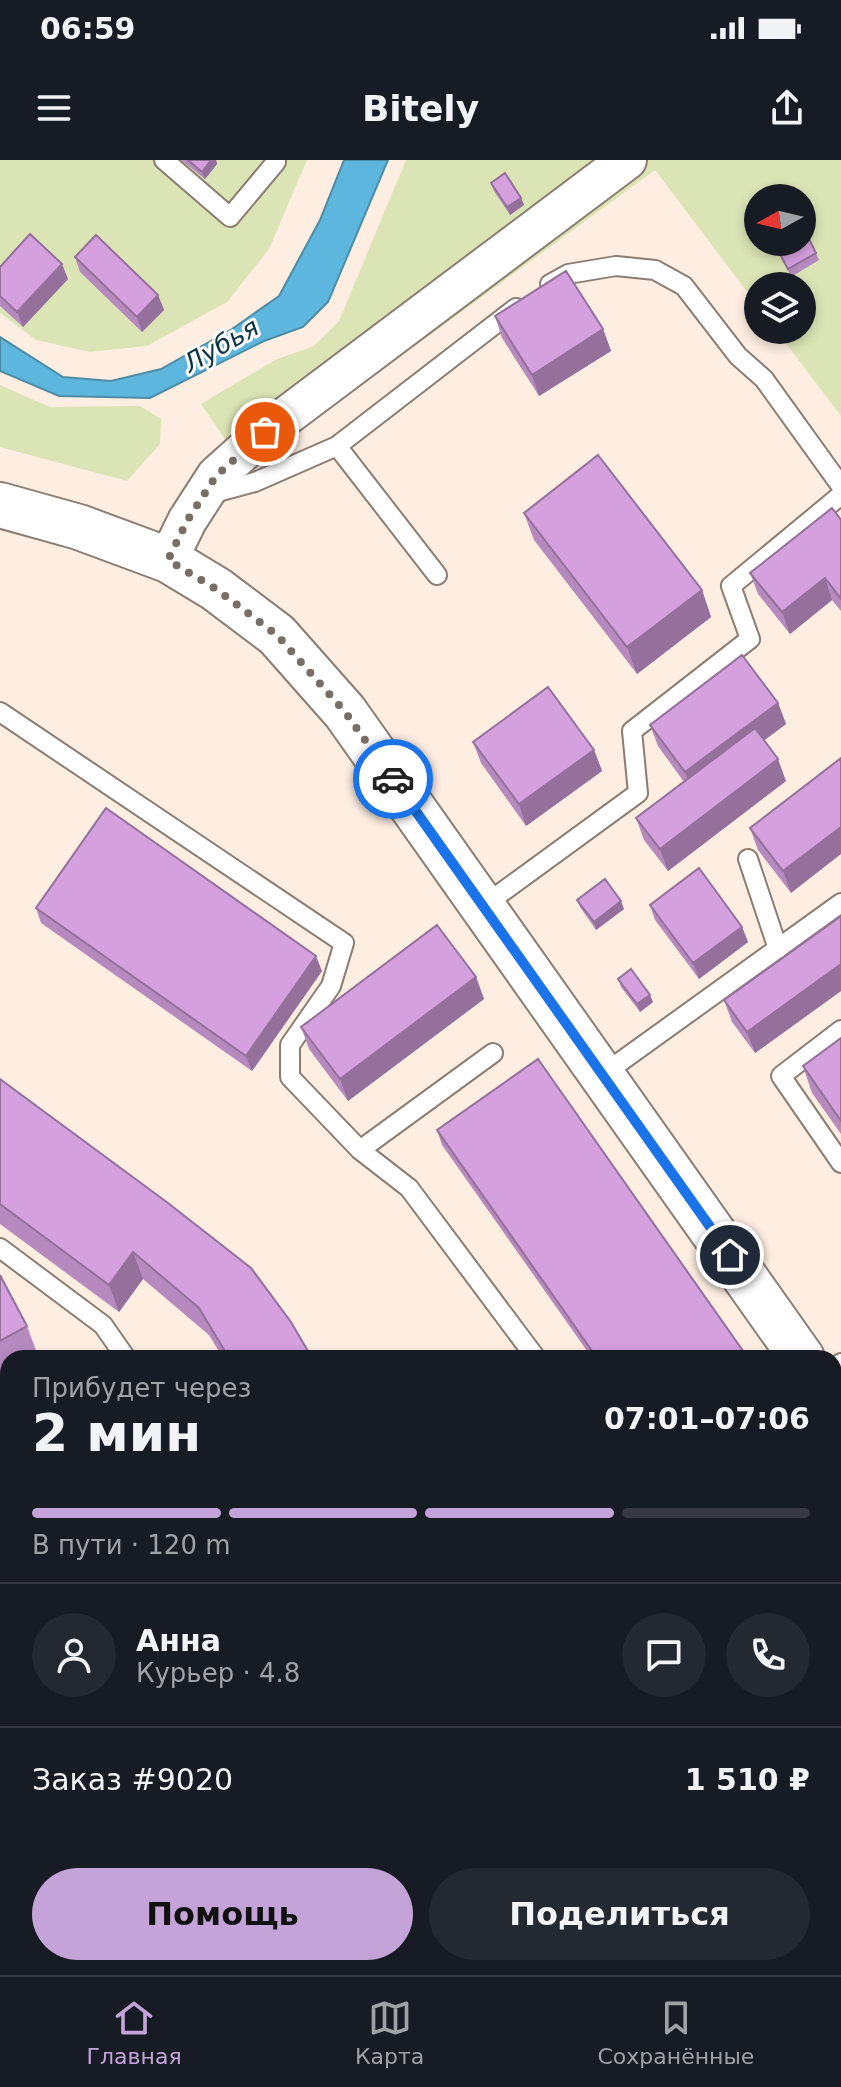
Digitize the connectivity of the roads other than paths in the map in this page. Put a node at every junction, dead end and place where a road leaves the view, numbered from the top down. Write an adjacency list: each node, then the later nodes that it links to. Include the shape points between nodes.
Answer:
1 (164, 160): 3 (lane, via 230,217)
2 (627, 160): 7 (street, via 265,432 216,476)
3 (276, 162)
4 (337, 446): 5 (lane, via 535,293 568,274 616,266 655,270 684,286 738,356 764,379); 7 (lane, via 255,482); 10 (lane)
5 (841, 486)
6 (841, 495): 14 (lane, via 731,586 750,639 632,731 638,793)
7 (202, 497): 9 (street)
8 (0, 505): 9 (main road)
9 (168, 560): 14 (main road, via 277,635 345,712)
10 (437, 575)
11 (0, 712): 19 (lane, via 344,943 331,986 290,1045 290,1077)
12 (748, 859): 15 (lane)
13 (841, 903): 15 (lane)
14 (483, 906): 18 (main road)
15 (778, 949): 18 (lane)
16 (841, 1030): 20 (lane, via 781,1076)
17 (493, 1053): 19 (lane)
18 (602, 1075): 24 (main road)
19 (360, 1150): 23 (lane, via 409,1188)
20 (841, 1163)
21 (0, 1248): 22 (lane, via 103,1325)
22 (120, 1350)
23 (530, 1350)
24 (796, 1350)

